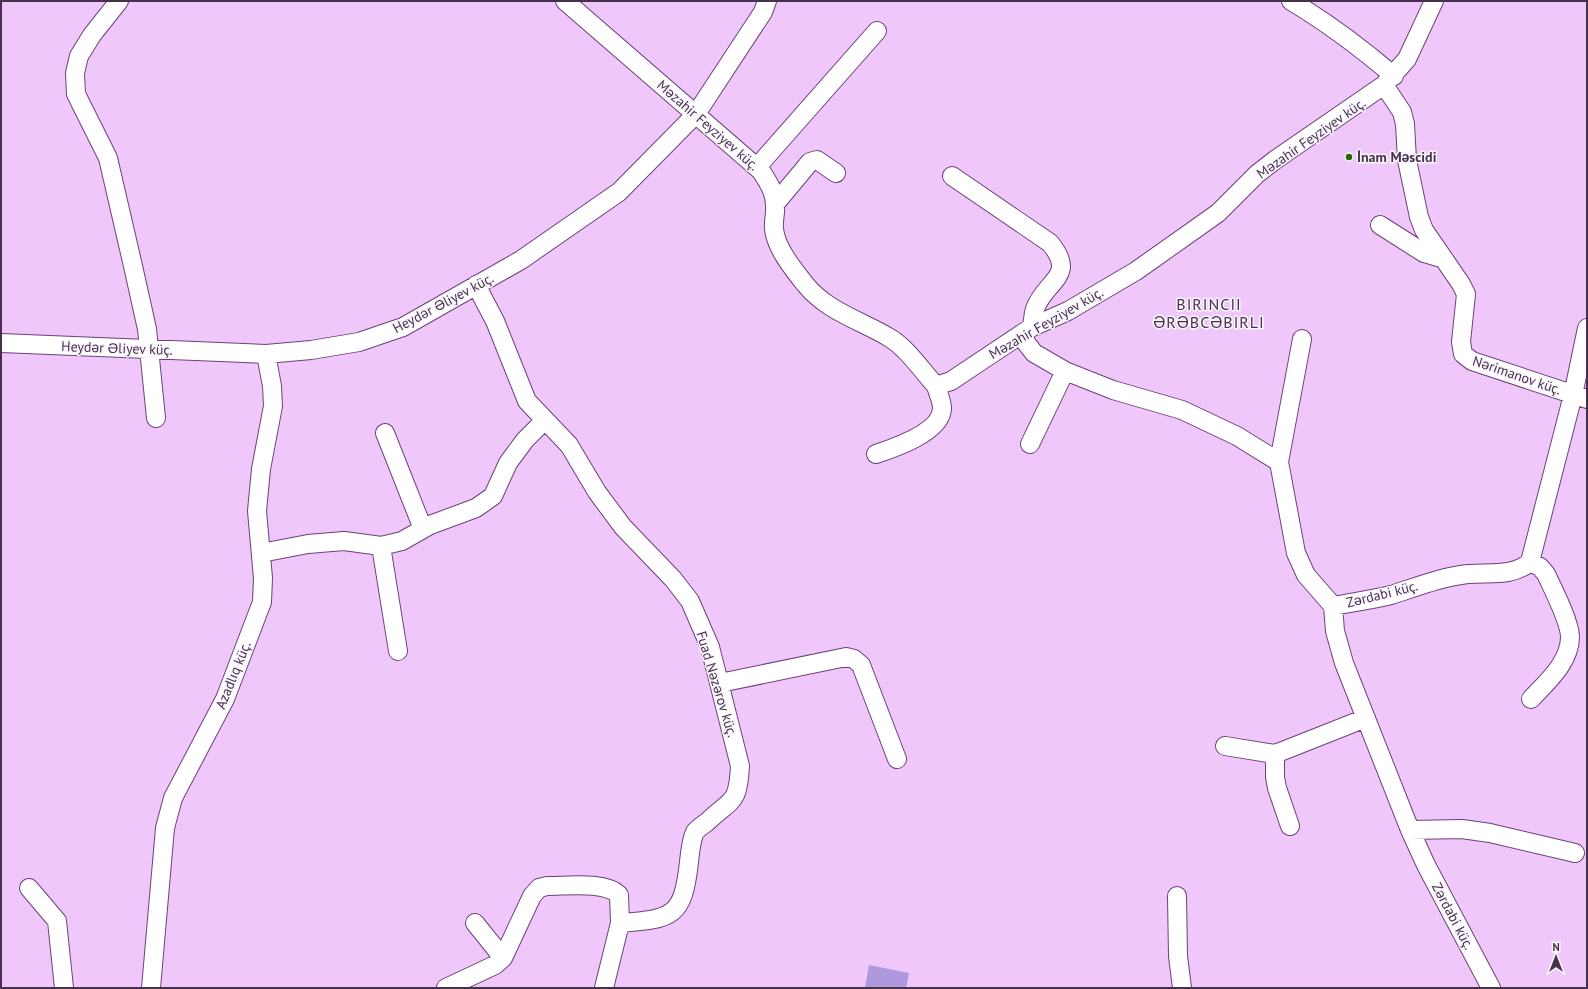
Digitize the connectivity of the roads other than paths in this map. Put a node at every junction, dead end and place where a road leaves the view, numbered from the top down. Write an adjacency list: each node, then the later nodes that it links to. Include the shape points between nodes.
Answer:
1 (119, 1): 20 (street, via 92,35 79,56 74,73 76,94 108,158 134,266)
2 (565, 1): 8 (street, Məzahir Feyziyev küç.)
3 (767, 1): 8 (street, Heydər Əliyev küç., via 763,12)
4 (1291, 1): 7 (street, Nərimanov küç., via 1370,55)
5 (1434, 1): 7 (street, Məzahir Feyziyev küç., via 1407,59)
6 (877, 31): 9 (street)
7 (1389, 81): 14 (street, Nərimanov küç., via 1405,124 1407,160 1419,217 1424,230); 17 (street, Məzahir Feyziyev küç., via 1275,160 1257,174 1218,213 1136,272 1068,311)
8 (696, 114): 9 (street, Məzahir Feyziyev küç.); 15 (street, Heydər Əliyev küç., via 619,192 521,260)
9 (757, 167): 12 (street, Məzahir Feyziyev küç., via 772,188)
10 (836, 173): 12 (street, via 817,160 810,162)
11 (952, 176): 17 (street, via 1050,243 1059,254 1062,265 1058,276 1044,293)
12 (775, 204): 23 (street, Məzahir Feyziyev küç., via 773,228 777,243 805,284 816,296 834,308 892,338)
13 (1380, 225): 14 (street, via 1424,253)
14 (1444, 259): 24 (street, Nərimanov küç., via 1466,294 1461,342 1463,354 1472,361)
15 (476, 285): 21 (street, Heydər Əliyev küç., via 403,327 359,342); 26 (street, Fuad Nəzərov küç., via 495,322 527,401)
16 (1587, 328): 24 (street)
17 (1026, 331): 22 (street, via 1034,353); 23 (street, Məzahir Feyziyev küç., via 951,381)
18 (1302, 339): 30 (street)
19 (1, 343): 20 (street, Heydər Əliyev küç.)
20 (149, 350): 21 (street, Heydər Əliyev küç.); 25 (street)
21 (266, 354): 33 (street, Azadlıq küç., via 273,406 260,469 257,511)
22 (1065, 372): 28 (street); 30 (street, via 1113,390 1182,410 1237,436)
23 (936, 386): 29 (street, via 942,408 939,418 924,433 903,446)
24 (1580, 397): 34 (street)
25 (156, 418)
26 (545, 420): 31 (street, via 508,463 493,496 476,508); 37 (street, Fuad Nəzərov küç., via 569,444 597,492 623,527 673,579 690,601 710,647)
27 (385, 433): 31 (street)
28 (1030, 444)
29 (876, 454)
30 (1279, 462): 35 (street, via 1296,553 1306,575)
31 (423, 529): 32 (street, via 402,541)
32 (381, 546): 33 (street, via 344,541 308,544); 36 (street)
33 (260, 553): 52 (street, Azadlıq küç., via 262,602 225,699 173,798 165,828)
34 (1530, 562): 35 (street, Zərdabi küç., via 1524,567 1508,572 1454,576 1389,595); 38 (street, via 1546,574 1568,625 1570,637 1567,652 1556,672)
35 (1334, 606): 39 (street, Zərdabi küç., via 1335,631)
36 (398, 651)
37 (720, 683): 42 (street, via 846,657 854,659 861,666); 49 (street, Fuad Nəzərov küç., via 740,766 734,800 696,832 691,846 687,885 682,901 673,912 655,921)
38 (1531, 699)
39 (1366, 718): 41 (street); 44 (street, Zərdabi küç.)
40 (1225, 746): 41 (street)
41 (1275, 754): 43 (street, via 1276,783)
42 (897, 759)
43 (1290, 826)
44 (1410, 830): 45 (street, via 1490,833); 56 (street, Zərdabi küç.)
45 (1575, 853)
46 (29, 888): 51 (street, via 57,921)
47 (1177, 896): 55 (street, via 1178,956)
48 (475, 923): 50 (street)
49 (620, 924): 50 (street, via 619,895 613,889 547,886 540,888 532,896); 54 (street)
50 (503, 958): 53 (street, via 495,965)
51 (64, 988)
52 (151, 988)
53 (446, 988)
54 (604, 988)
55 (1182, 988)
56 (1491, 988)

